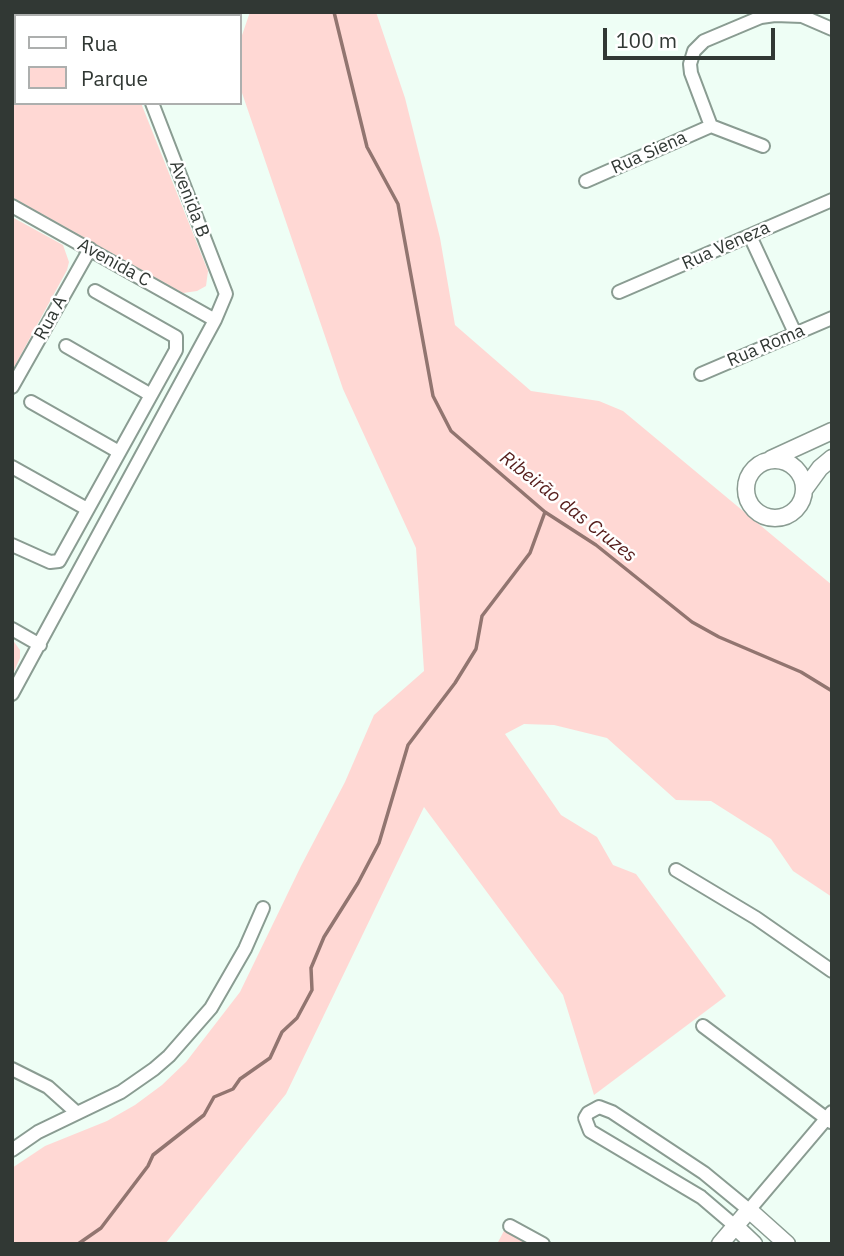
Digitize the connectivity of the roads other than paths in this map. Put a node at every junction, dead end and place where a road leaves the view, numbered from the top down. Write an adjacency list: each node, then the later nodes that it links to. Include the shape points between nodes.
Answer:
1 (832, 29): 3 (street, via 802,16 775,15 700,44 690,69)
2 (153, 105): 13 (street, Avenida B, via 226,294)
3 (711, 126): 4 (street); 5 (street, Rua Siena)
4 (763, 146)
5 (586, 181)
6 (832, 200): 8 (street, Rua Veneza)
7 (12, 206): 9 (street, Avenida C)
8 (750, 236): 11 (street, Rua Veneza); 14 (street)
9 (90, 249): 13 (street, Avenida C); 17 (street, Rua A)
10 (95, 291): 18 (street, via 176,337 176,350)
11 (620, 292)
12 (832, 318): 14 (street, Rua Roma)
13 (215, 320): 29 (street)
14 (795, 333): 16 (street, Rua Roma)
15 (66, 346): 18 (street)
16 (701, 374)
17 (12, 387)
18 (151, 395): 21 (street)
19 (31, 402): 21 (street)
20 (832, 431): 23 (street)
21 (119, 452): 26 (street)
22 (832, 457): 25 (street)
23 (771, 459): 25 (street, via 795,467); 25 (street, via 752,470 747,479 748,501 755,510 764,516 786,516 802,501)
24 (12, 467): 26 (street)
25 (804, 491)
26 (87, 509): 27 (street, via 55,563)
27 (12, 545)
28 (12, 629): 29 (street)
29 (40, 645): 30 (street)
30 (12, 694)
31 (676, 870): 33 (street)
32 (263, 908): 36 (street, via 211,1008 169,1056 121,1092)
33 (832, 971)
34 (703, 1026): 37 (street)
35 (12, 1069): 36 (street, via 48,1087)
36 (77, 1113): 38 (street)
37 (830, 1117): 39 (street)
38 (12, 1150)
39 (749, 1210): 41 (street); 41 (street, via 704,1173 612,1112 599,1107 585,1118 590,1131 701,1198); 45 (street)
40 (510, 1226): 42 (street)
41 (735, 1226): 43 (street); 44 (street)
42 (543, 1244)
43 (720, 1244)
44 (754, 1244)
45 (787, 1244)

